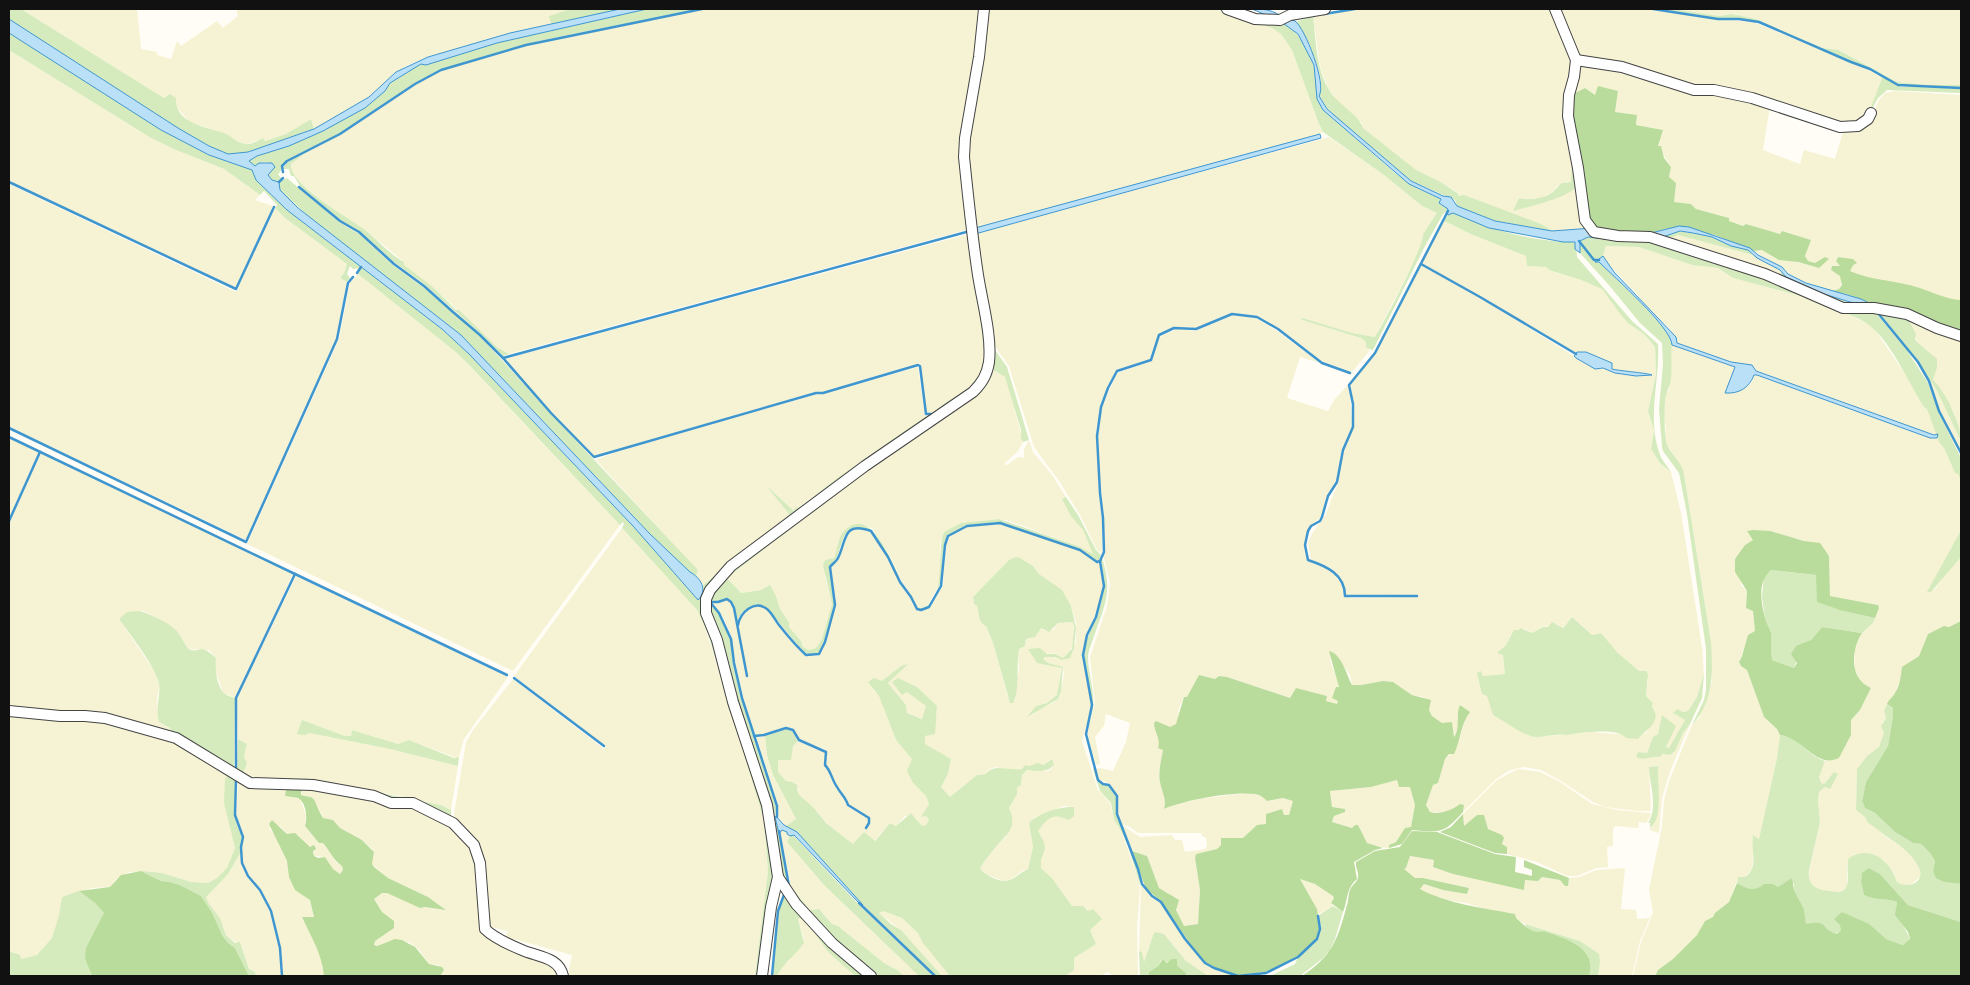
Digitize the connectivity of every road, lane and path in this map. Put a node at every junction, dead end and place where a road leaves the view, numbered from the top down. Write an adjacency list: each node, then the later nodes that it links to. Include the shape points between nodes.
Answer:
1 (984, 9): 9 (street, via 964,156 988,339 987,374 973,392 865,466 731,566 706,599 706,613 767,805)
2 (1227, 9): 3 (street, via 1255,19 1280,20)
3 (1325, 9)
4 (1555, 9): 5 (street)
5 (1576, 60): 6 (street, via 1622,67 1694,90 1714,90 1752,98 1840,127 1858,126); 7 (street, via 1568,116 1585,220 1594,232 1650,237 1765,274 1844,308 1874,308 1907,314)
6 (1871, 114)
7 (1961, 336)
8 (9, 711): 10 (street, via 105,718 176,738 250,783 313,784 374,796 391,803 413,803 446,818 474,846 480,863 485,929 524,952 543,956 557,964)
9 (778, 877): 11 (street, via 770,907); 12 (street, via 796,904 832,943)
10 (563, 976)
11 (762, 976)
12 (871, 976)

